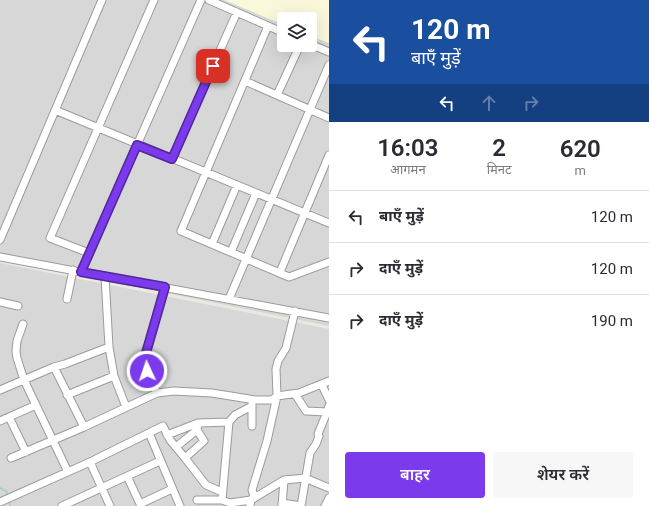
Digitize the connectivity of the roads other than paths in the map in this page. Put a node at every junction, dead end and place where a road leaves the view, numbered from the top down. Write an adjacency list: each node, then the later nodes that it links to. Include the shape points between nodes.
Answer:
1 (102, 0): 15 (street)
2 (154, 0): 17 (street)
3 (201, 0): 18 (street)
4 (208, 0): 5 (street)
5 (236, 12): 6 (street); 20 (street)
6 (268, 26): 7 (street); 12 (street)
7 (277, 30)
8 (317, 47): 10 (street)
9 (297, 52): 13 (street)
10 (329, 52)
11 (329, 65): 14 (street)
12 (245, 81): 13 (street); 21 (street)
13 (277, 95): 14 (street)
14 (310, 109): 16 (street); 24 (street)
15 (55, 110): 17 (street); 27 (street)
16 (329, 118)
17 (98, 128): 18 (street); 30 (street, via 50,238)
18 (137, 145): 20 (street); 30 (street)
19 (329, 155): 25 (street)
20 (172, 159): 21 (street)
21 (205, 172): 22 (street); 28 (street, via 181,231)
22 (237, 185): 23 (street); 28 (street)
23 (256, 193): 24 (street); 29 (street)
24 (271, 199): 25 (street); 32 (street)
25 (305, 213): 26 (street); 35 (street)
26 (329, 223)
27 (0, 240)
28 (212, 244): 29 (street)
29 (231, 252): 32 (street)
30 (89, 253): 34 (street)
31 (0, 257): 34 (street)
32 (246, 259): 35 (street); 39 (street)
33 (329, 262): 35 (street, via 289,277)
34 (77, 271): 36 (street); 38 (street)
35 (280, 272)
36 (105, 276): 37 (street); 45 (street)
37 (165, 287): 39 (street); 51 (street, via 145,362)
38 (67, 299)
39 (228, 299): 42 (street)
40 (0, 302): 41 (street)
41 (18, 306)
42 (295, 312): 43 (street); 54 (street, via 286,348 276,370)
43 (329, 318)
44 (23, 324): 48 (street, via 16,351)
45 (109, 346): 46 (street); 47 (street)
46 (54, 367): 48 (street); 53 (street)
47 (114, 376): 53 (street); 58 (street)
48 (24, 380): 50 (street); 57 (street)
49 (326, 383): 52 (street); 55 (street)
50 (0, 390)
51 (156, 392): 56 (street, via 212,393); 58 (street)
52 (295, 394): 54 (street); 59 (street, via 306,411)
53 (67, 395): 64 (street)
54 (277, 396): 56 (street, via 272,400); 88 (street, via 252,490 254,496)
55 (329, 400)
56 (252, 403): 62 (street); 63 (street)
57 (36, 404): 60 (street); 68 (street)
58 (126, 407): 64 (street)
59 (328, 408): 77 (street, via 316,444 310,453)
60 (9, 416): 61 (street); 70 (street)
61 (0, 421)
62 (229, 422): 65 (street); 82 (street)
63 (252, 426)
64 (84, 427): 68 (street)
65 (198, 427): 67 (street); 69 (street); 72 (street, via 204,441)
66 (149, 433): 67 (street, via 163,426); 73 (street); 74 (street)
67 (167, 435): 69 (street)
68 (54, 440): 70 (street); 75 (street)
69 (176, 447): 72 (street)
70 (26, 452): 71 (street)
71 (11, 458)
72 (185, 458): 82 (street, via 206,485)
73 (160, 461): 76 (street); 81 (street)
74 (90, 462): 75 (street); 79 (street)
75 (68, 472): 85 (street)
76 (127, 476): 79 (street); 89 (street)
77 (305, 478): 78 (street); 80 (street); 94 (street)
78 (284, 480): 88 (street); 90 (street)
79 (101, 488): 87 (street); 92 (street)
80 (329, 488)
81 (172, 489): 89 (street); 93 (street)
82 (222, 492): 86 (street)
83 (329, 498): 95 (street)
84 (197, 500): 86 (street)
85 (0, 502)
86 (220, 502): 88 (street)
87 (77, 503): 91 (street)
88 (251, 503)
89 (141, 505)
90 (282, 505): 94 (street)
91 (62, 506)
92 (110, 506)
93 (180, 506)
94 (301, 506)
95 (325, 506)

